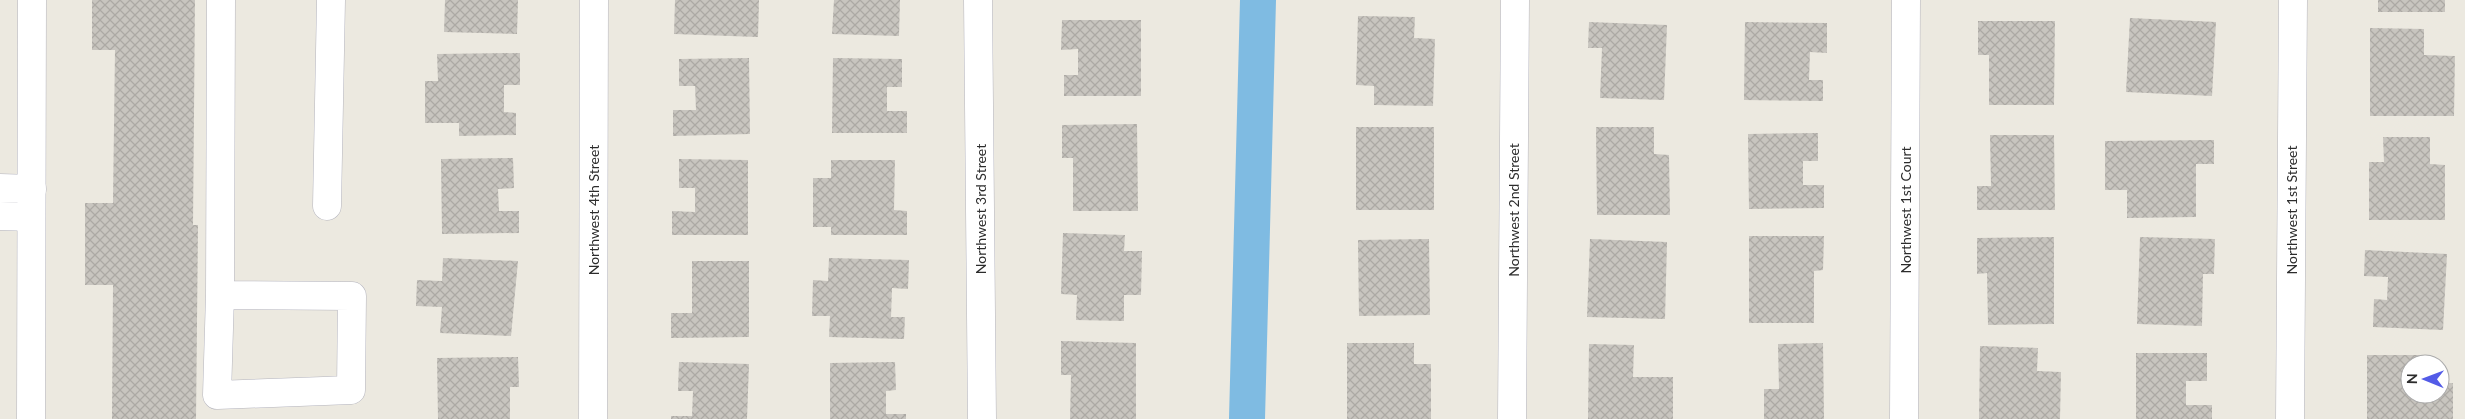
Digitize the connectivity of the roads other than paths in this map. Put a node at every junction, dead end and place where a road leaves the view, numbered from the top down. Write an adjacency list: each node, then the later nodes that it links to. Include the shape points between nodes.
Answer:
1 (32, 0): 10 (street)
2 (221, 0): 14 (street)
3 (331, 0): 11 (street)
4 (594, 0): 16 (street, Northwest 4th Street)
5 (978, 0): 17 (street, Northwest 3rd Street)
6 (1515, 0): 18 (street, Northwest 2nd Street)
7 (1906, 0): 19 (street, Northwest 1st Court)
8 (2293, 0): 20 (street, Northwest 1st Street)
9 (0, 188): 10 (street)
10 (32, 189): 13 (street)
11 (327, 206)
12 (0, 216): 13 (street)
13 (32, 217): 15 (street)
14 (220, 295): 14 (street, via 217,395 351,390 352,296)
15 (31, 419)
16 (593, 419)
17 (982, 419)
18 (1512, 419)
19 (1904, 419)
20 (2290, 419)

